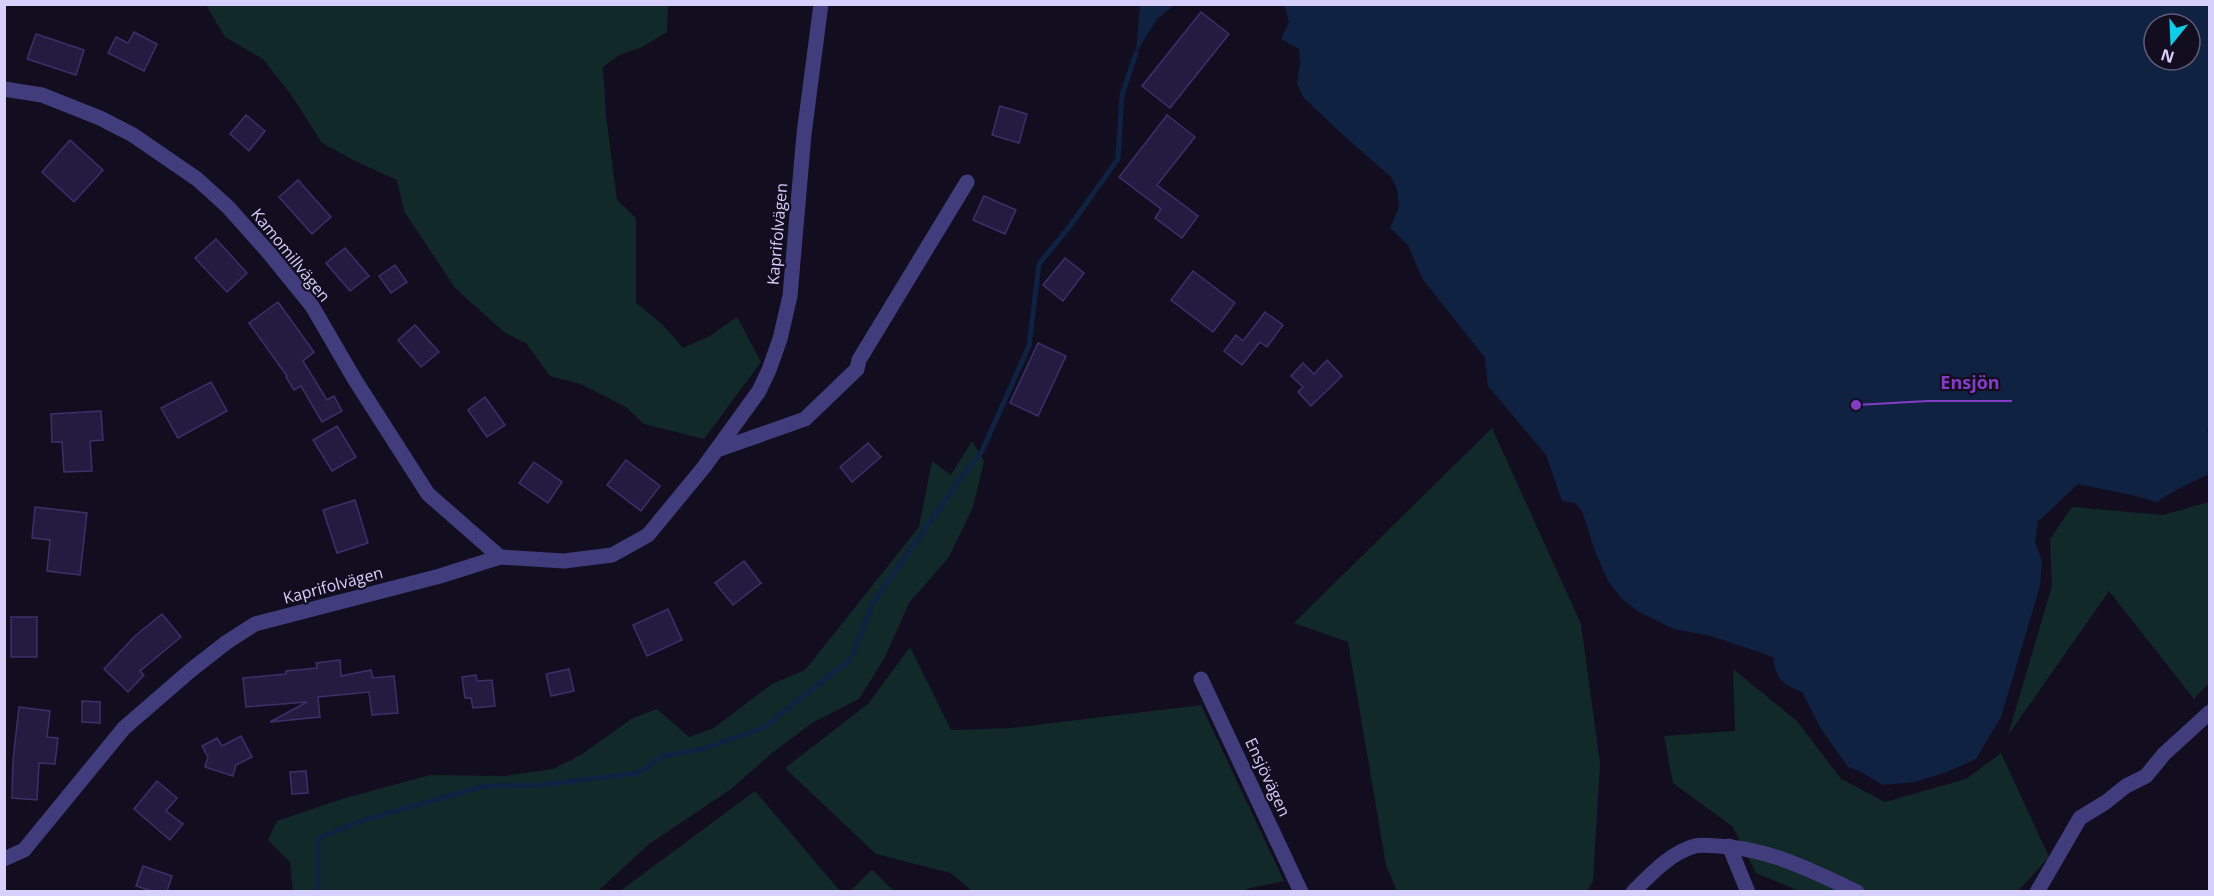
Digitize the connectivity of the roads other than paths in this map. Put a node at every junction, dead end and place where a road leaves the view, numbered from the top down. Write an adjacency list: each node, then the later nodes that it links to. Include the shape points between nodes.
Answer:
1 (821, 4): 4 (street, Kaprifolvägen, via 804,134 790,296 780,339 759,391)
2 (4, 89): 5 (street, Kamomillvägen, via 42,95 133,135 197,179 228,207 312,306 428,494)
3 (967, 182): 4 (street, via 857,369 805,419)
4 (717, 450): 5 (street, Kaprifolvägen, via 648,536 612,555 564,561)
5 (500, 557): 9 (street, Kaprifolvägen, via 255,624 191,670 124,728 24,850)
6 (1201, 679): 10 (street, Ensjövägen)
7 (2210, 712): 14 (street, via 2146,776 2080,818)
8 (1729, 846): 11 (street, via 1696,846 1676,855); 12 (street); 13 (street, via 1807,868)
9 (4, 859)
10 (1301, 891)
11 (1633, 891)
12 (1748, 891)
13 (1857, 891)
14 (2037, 891)

